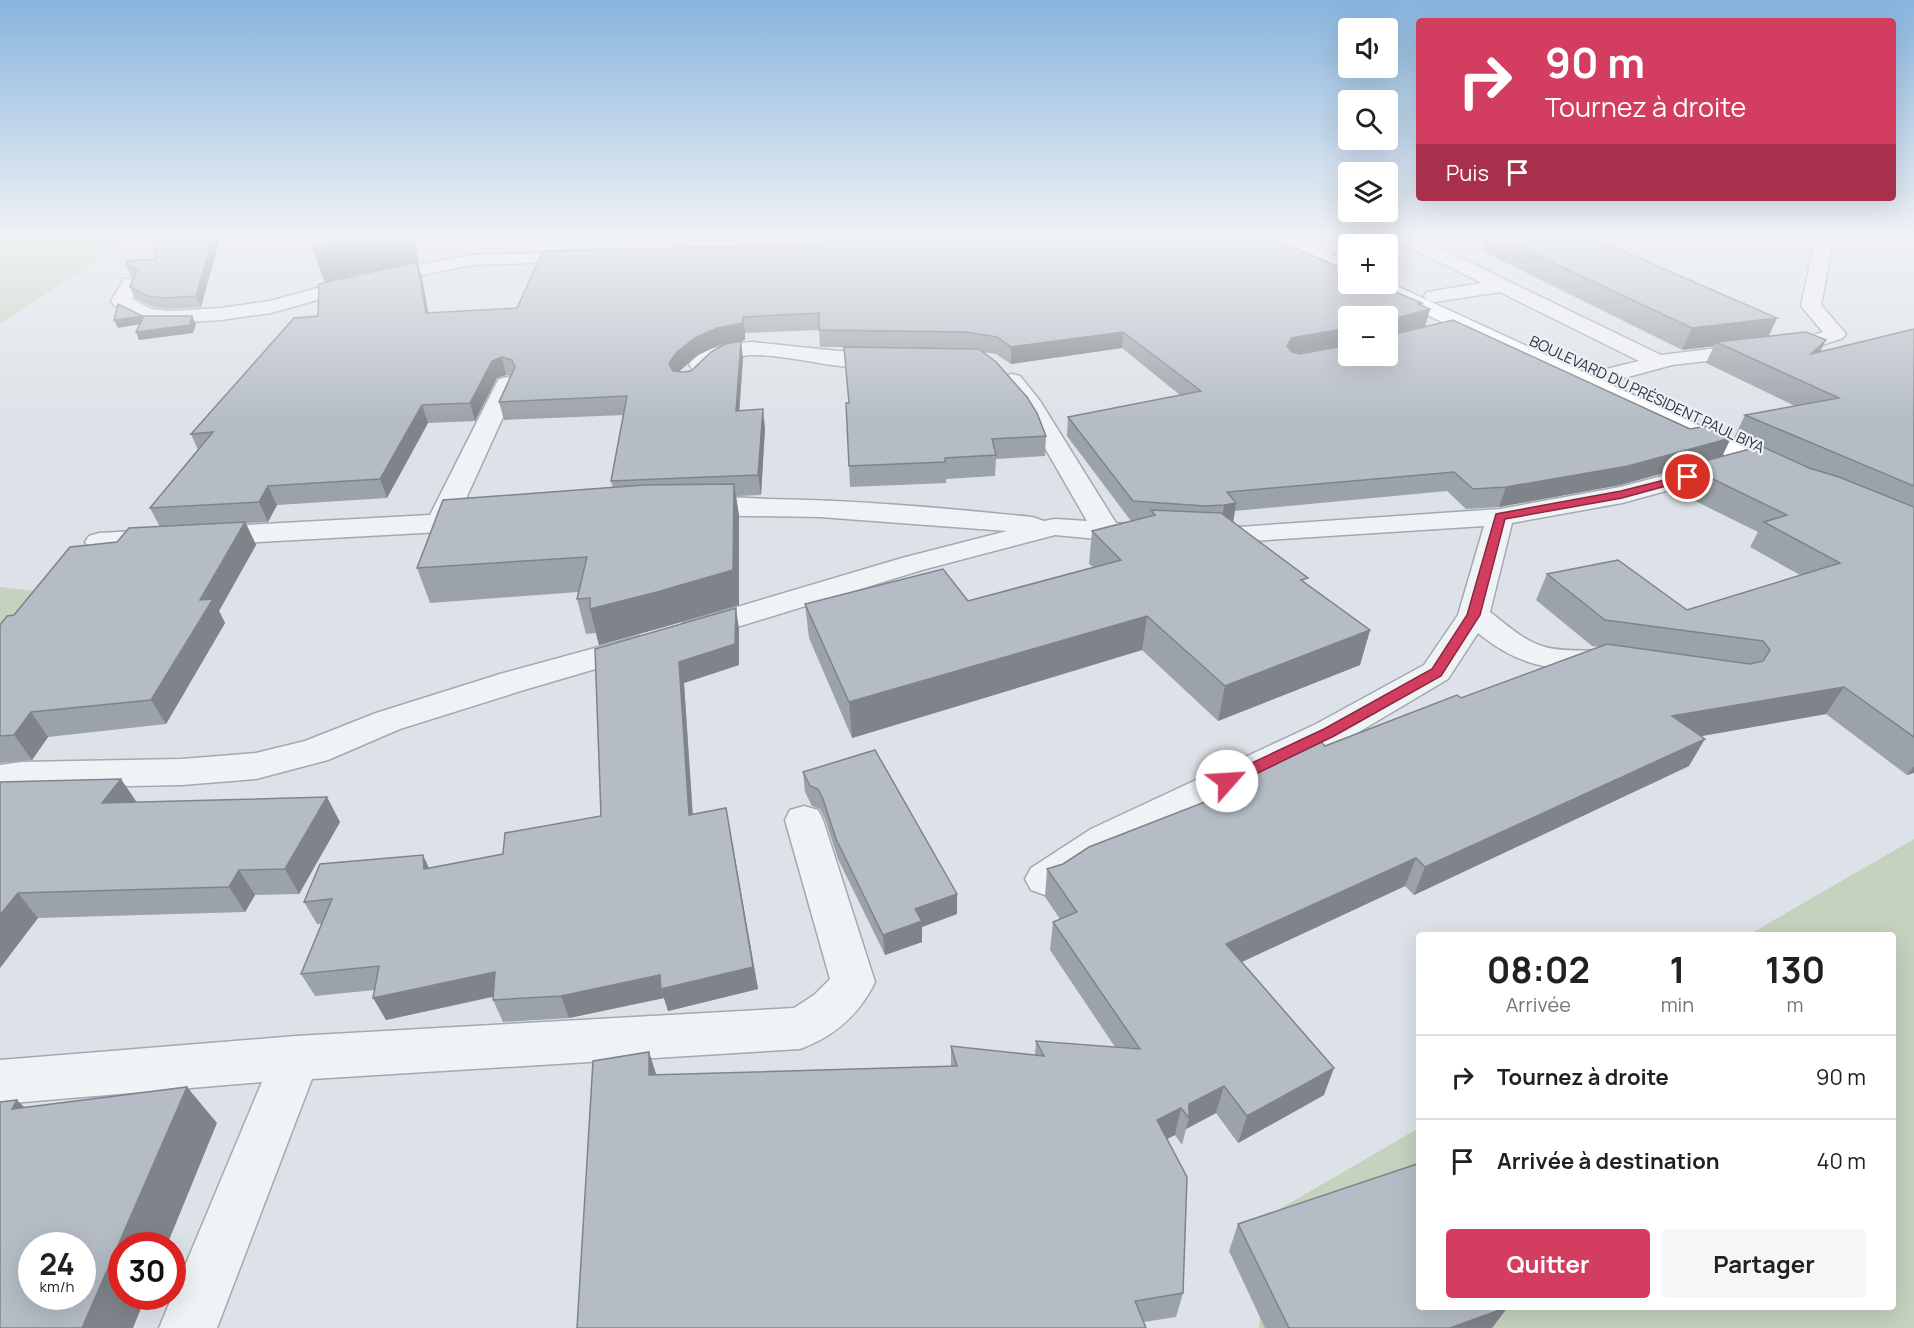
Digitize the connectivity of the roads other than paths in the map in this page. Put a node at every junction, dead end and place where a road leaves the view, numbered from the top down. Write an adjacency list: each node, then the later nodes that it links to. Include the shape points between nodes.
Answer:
1 (124, 297): 2 (street, via 121,301 146,315 170,317 271,307)
2 (307, 297)
3 (1406, 297): 7 (main road, BOULEVARD DU PRÉSIDENT PAUL BIYA)
4 (1436, 297): 12 (main road, BOULEVARD DU PRÉSIDENT PAUL BIYA)
5 (1525, 297): 10 (street)
6 (1813, 297): 10 (street, via 1811,306 1836,334 1810,343)
7 (1465, 324): 8 (street); 15 (main road, BOULEVARD DU PRÉSIDENT PAUL BIYA)
8 (1431, 333)
9 (907, 359): 13 (street, via 747,348 717,354 697,366)
10 (1658, 362): 12 (street)
11 (995, 366): 21 (street, via 1032,406)
12 (1606, 375): 15 (main road, BOULEVARD DU PRÉSIDENT PAUL BIYA, via 1780,455 1798,473)
13 (685, 381)
14 (507, 384): 19 (street)
15 (1753, 459): 17 (street, via 1622,495)
16 (662, 507): 20 (street, via 865,509)
17 (1500, 517): 21 (street, via 1202,536); 23 (street)
18 (499, 519): 19 (street)
19 (440, 524): 22 (street)
20 (1054, 527): 21 (street); 25 (street, via 912,564 512,682 388,721 315,751 256,766)
21 (1108, 532)
22 (99, 542)
23 (1474, 615): 24 (street, via 1526,652 1558,659 1590,658); 27 (street, via 1436,672 1329,733 1105,840)
24 (1646, 666)
25 (0, 777)
26 (804, 820): 28 (street, via 853,982 828,1013 800,1028)
27 (1045, 879)
28 (296, 1058): 29 (street); 30 (street)
29 (0, 1082)
30 (188, 1328)

